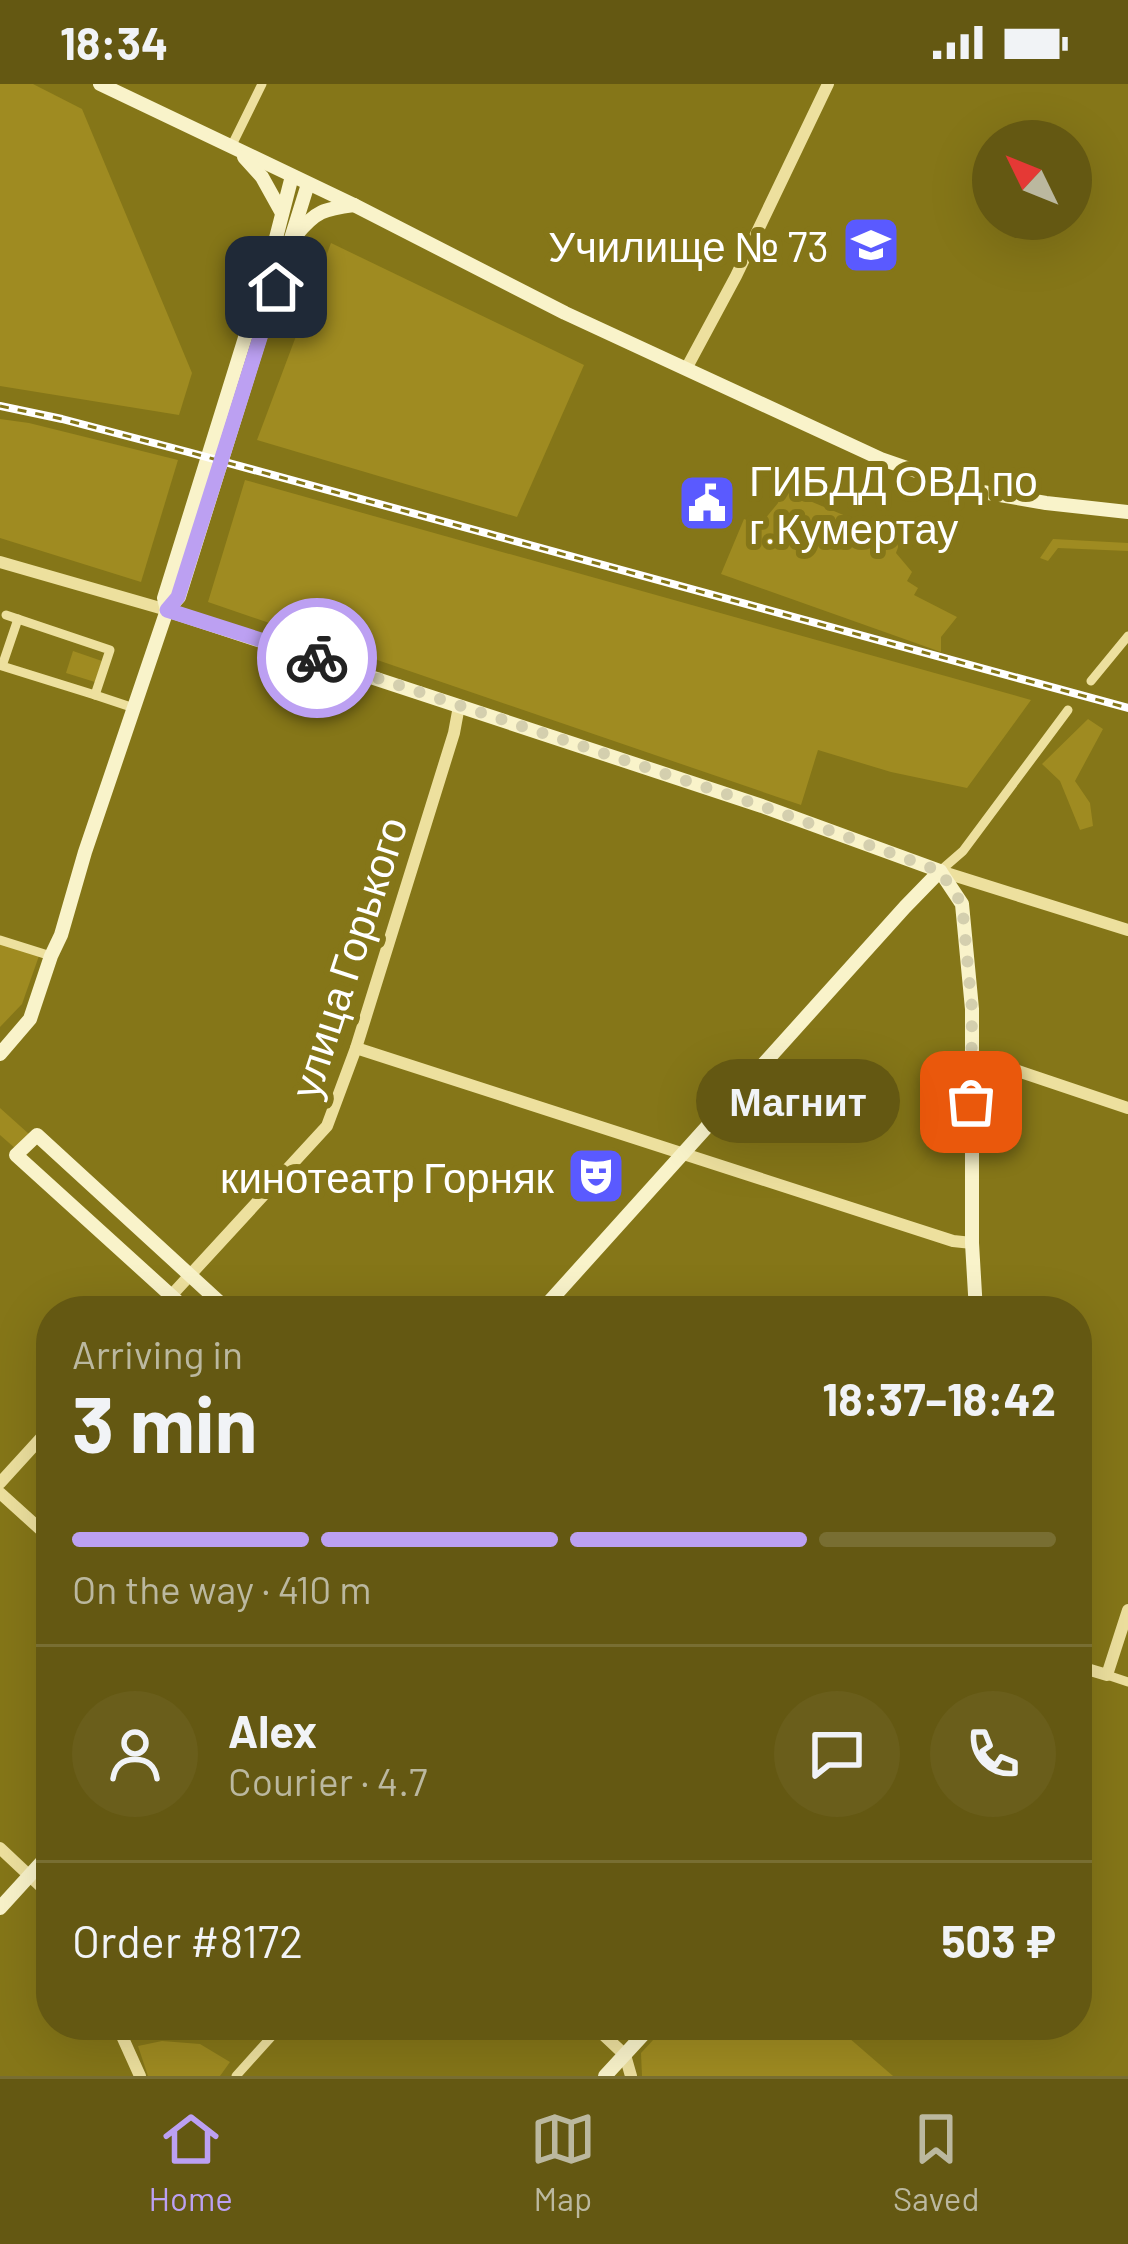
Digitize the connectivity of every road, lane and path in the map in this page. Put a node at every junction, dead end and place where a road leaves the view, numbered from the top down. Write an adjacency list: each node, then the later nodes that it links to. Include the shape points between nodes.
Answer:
1 (100, 84): 4 (main road)
2 (262, 84): 4 (street)
3 (828, 84): 10 (street)
4 (231, 147): 5 (main road); 8 (main road, via 262,177)
5 (292, 176): 6 (main road); 8 (main road)
6 (308, 184): 7 (main road); 9 (main road)
7 (354, 205): 9 (main road, via 311,217); 10 (main road)
8 (282, 214): 13 (main road, via 164,598)
9 (290, 243): 13 (main road, via 178,597)
10 (686, 369): 11 (main road, via 950,484)
11 (1128, 512)
12 (0, 562): 13 (street)
13 (167, 610): 17 (main road); 18 (main road)
14 (1128, 636): 15 (street)
15 (1091, 680)
16 (95, 695): 16 (street, via 110,650 12,617 2,666); 18 (street)
17 (460, 706): 20 (main road); 24 (street, улица Горького)
18 (135, 708): 23 (main road)
19 (1068, 710): 20 (street)
20 (940, 871): 21 (street); 26 (main road, via 962,904); 28 (main road)
21 (1128, 930)
22 (0, 940): 23 (street)
23 (51, 956): 25 (main road, via 30,1018)
24 (356, 1048): 28 (street); 30 (street, улица Горького, via 327,1126)
25 (0, 1054)
26 (970, 1054): 27 (street); 29 (main road)
27 (1128, 1108)
28 (683, 1153): 29 (street); 33 (main road)
29 (972, 1243): 34 (main road)
30 (189, 1276): 31 (street, улица Горького); 31 (main road, via 37,1135 16,1155); 32 (main road)
31 (171, 1295)
32 (212, 1296)
33 (554, 1296)
34 (975, 1296)
35 (36, 1444): 36 (street)
36 (0, 1484)
37 (0, 1493): 38 (street)
38 (36, 1525)
39 (1128, 1610): 41 (street)
40 (1092, 1670): 41 (street)
41 (1107, 1675): 42 (street)
42 (1128, 1682)
43 (0, 1848): 45 (street)
44 (36, 1868): 45 (main road)
45 (30, 1875): 46 (street); 47 (main road)
46 (36, 1881)
47 (0, 1908)
48 (124, 2040): 53 (street)
49 (268, 2040): 54 (street)
50 (610, 2040): 52 (street)
51 (638, 2040): 52 (main road)
52 (625, 2054): 55 (main road); 56 (street)
53 (140, 2076)
54 (236, 2076)
55 (605, 2076)
56 (631, 2076)

